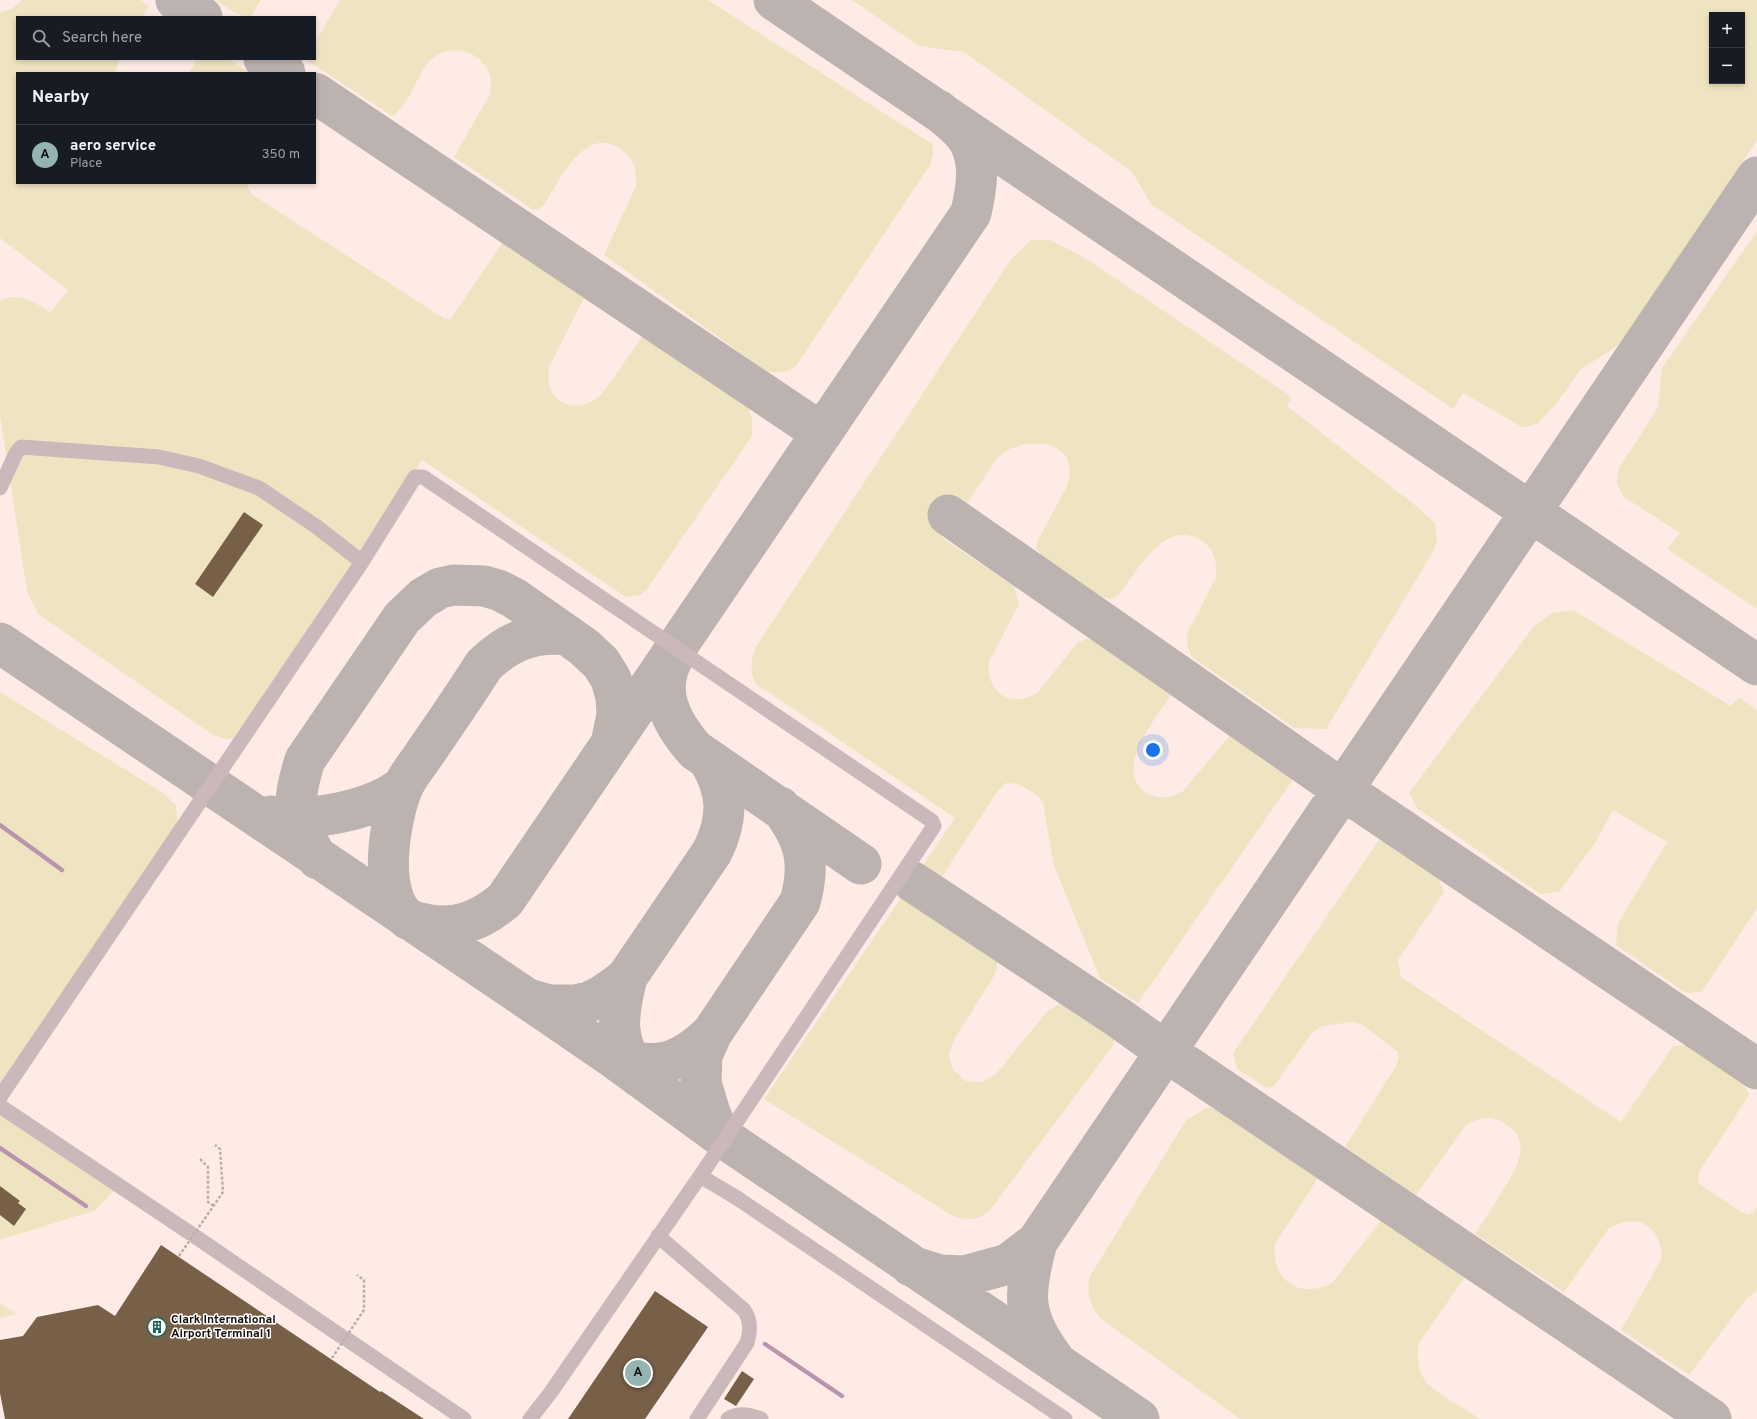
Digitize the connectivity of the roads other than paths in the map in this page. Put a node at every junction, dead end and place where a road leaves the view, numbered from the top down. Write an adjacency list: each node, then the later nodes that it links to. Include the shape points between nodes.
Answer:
1 (0, 488): 2 (lane, via 21,447 159,457 199,466 259,488 317,527)
2 (362, 562): 3 (lane); 5 (lane, via 415,477 423,477 932,821 934,826)
3 (0, 1097)
4 (0, 1106): 7 (lane)
5 (700, 1176): 6 (lane); 12 (lane)
6 (658, 1236): 8 (lane); 9 (lane, via 744,1310 750,1321 747,1343)
7 (464, 1419)
8 (530, 1419)
9 (697, 1419)
10 (728, 1419): 11 (lane, via 732,1416 751,1415)
11 (761, 1419)
12 (1065, 1419)

